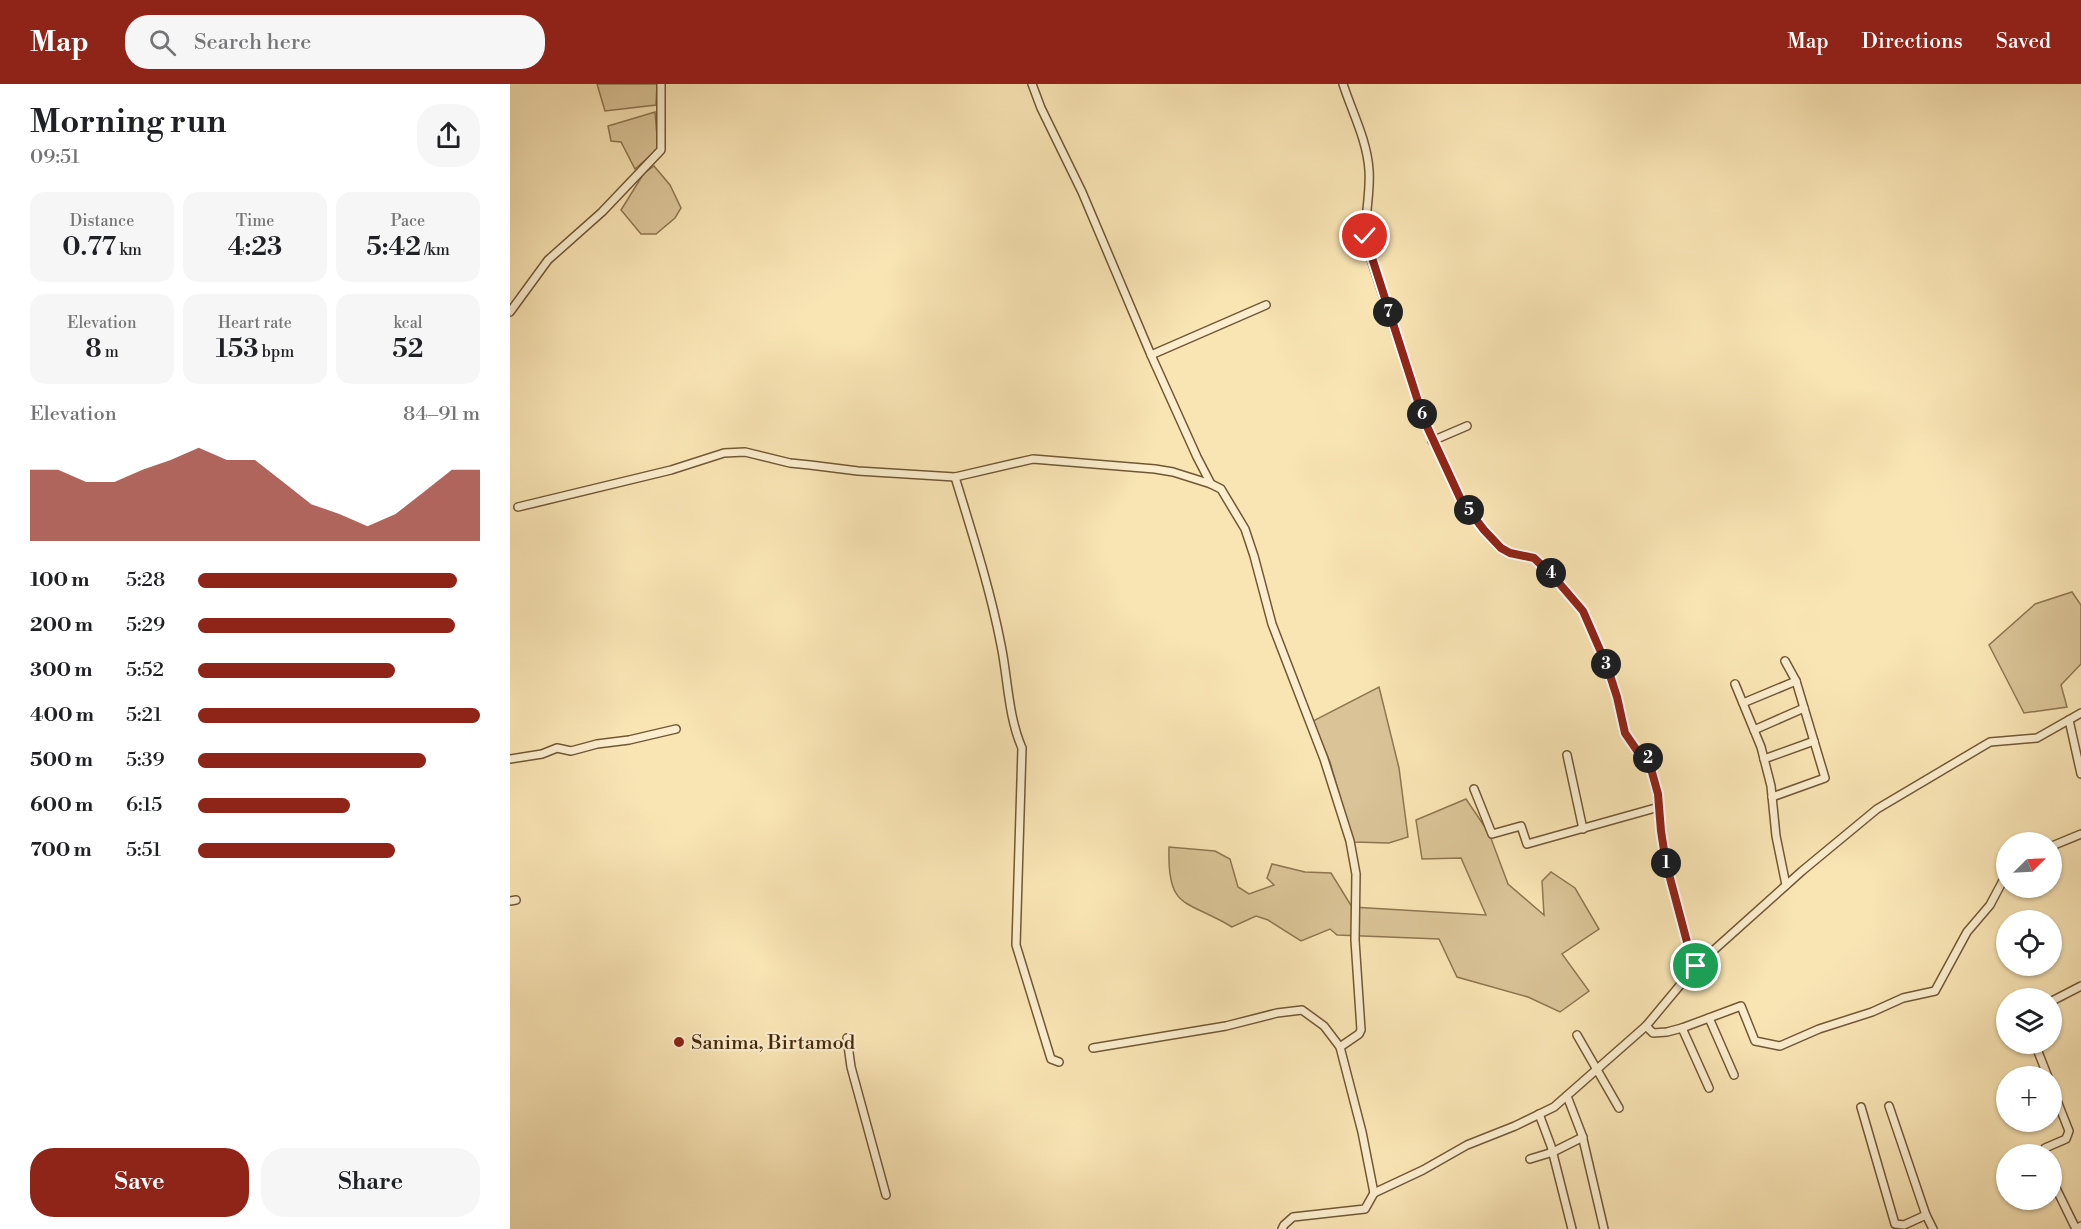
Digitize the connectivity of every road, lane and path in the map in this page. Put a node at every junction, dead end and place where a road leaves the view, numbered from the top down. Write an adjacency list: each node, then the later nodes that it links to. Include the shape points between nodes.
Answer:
1 (661, 84): 5 (street, via 661,150 602,212 548,260)
2 (1032, 84): 6 (street)
3 (1343, 84): 8 (street, via 1369,166 1365,218 1368,250)
4 (1266, 305): 6 (street)
5 (510, 312)
6 (1151, 355): 10 (street)
7 (1467, 426): 8 (street)
8 (1432, 441): 28 (street, via 1461,500 1484,530 1501,548 1534,558 1583,611 1607,666 1625,733 1638,752 1648,758)
9 (955, 477): 10 (street, via 1033,459 1155,469); 11 (street, via 858,471 790,463 745,452 724,453 672,470); 44 (street, via 990,595 1015,732 1022,748 1016,945 1051,1059)
10 (1211, 484): 42 (street, via 1221,489 1245,529 1272,624 1324,759 1350,841 1356,874 1355,940 1361,1030)
11 (518, 507)
12 (1785, 661): 13 (street)
13 (1796, 681): 15 (street); 16 (street)
14 (1735, 684): 15 (street)
15 (1743, 703): 20 (street)
16 (1804, 708): 20 (street); 21 (street)
17 (2081, 713): 18 (street)
18 (2069, 720): 25 (street); 32 (street, via 2037,738 1990,742 1877,809)
19 (676, 729): 23 (street)
20 (1754, 730): 24 (street)
21 (1814, 741): 24 (street); 27 (street, via 1825,778)
22 (1568, 755): 29 (street)
23 (510, 759)
24 (1764, 759): 27 (street)
25 (2081, 774)
26 (1474, 789): 29 (street, via 1492,834 1521,826 1527,844)
27 (1772, 798): 32 (street)
28 (1659, 807): 29 (street); 34 (street, via 1666,863)
29 (1583, 829)
30 (2081, 834): 31 (street)
31 (2062, 842)
32 (1786, 885): 34 (street)
33 (1996, 894): 37 (street, via 1966,932 1935,990 1904,998 1780,1046 1755,1041 1741,1006)
34 (1696, 966): 38 (street)
35 (2081, 986): 36 (street)
36 (2062, 996)
37 (1709, 1018): 39 (street); 46 (street)
38 (1646, 1026): 39 (street, via 1653,1033); 45 (street)
39 (1682, 1028): 47 (street)
40 (1578, 1035): 45 (street)
41 (847, 1038): 59 (street, via 850,1067)
42 (1340, 1047): 43 (street, via 1324,1026 1302,1010); 58 (street)
43 (1093, 1048)
44 (1059, 1062)
45 (1597, 1070): 48 (street); 51 (street)
46 (1734, 1075)
47 (1709, 1088)
48 (1567, 1096): 53 (street); 54 (street)
49 (1889, 1106): 61 (street)
50 (1861, 1107): 61 (street, via 1895,1224 1904,1225)
51 (1618, 1108)
52 (2062, 1113): 55 (street, via 2069,1131 2066,1139)
53 (1539, 1114): 56 (street); 58 (street, via 1467,1145)
54 (1583, 1137): 56 (street); 65 (street)
55 (2054, 1144)
56 (1553, 1152): 57 (street); 64 (street)
57 (1530, 1159)
58 (1374, 1193): 63 (street, via 1365,1209 1293,1217)
59 (886, 1195)
60 (2062, 1200): 67 (street)
61 (1926, 1215): 66 (street)
62 (2081, 1226): 67 (street)
63 (1282, 1229)
64 (1572, 1229)
65 (1604, 1229)
66 (1933, 1229)
67 (2076, 1229)

